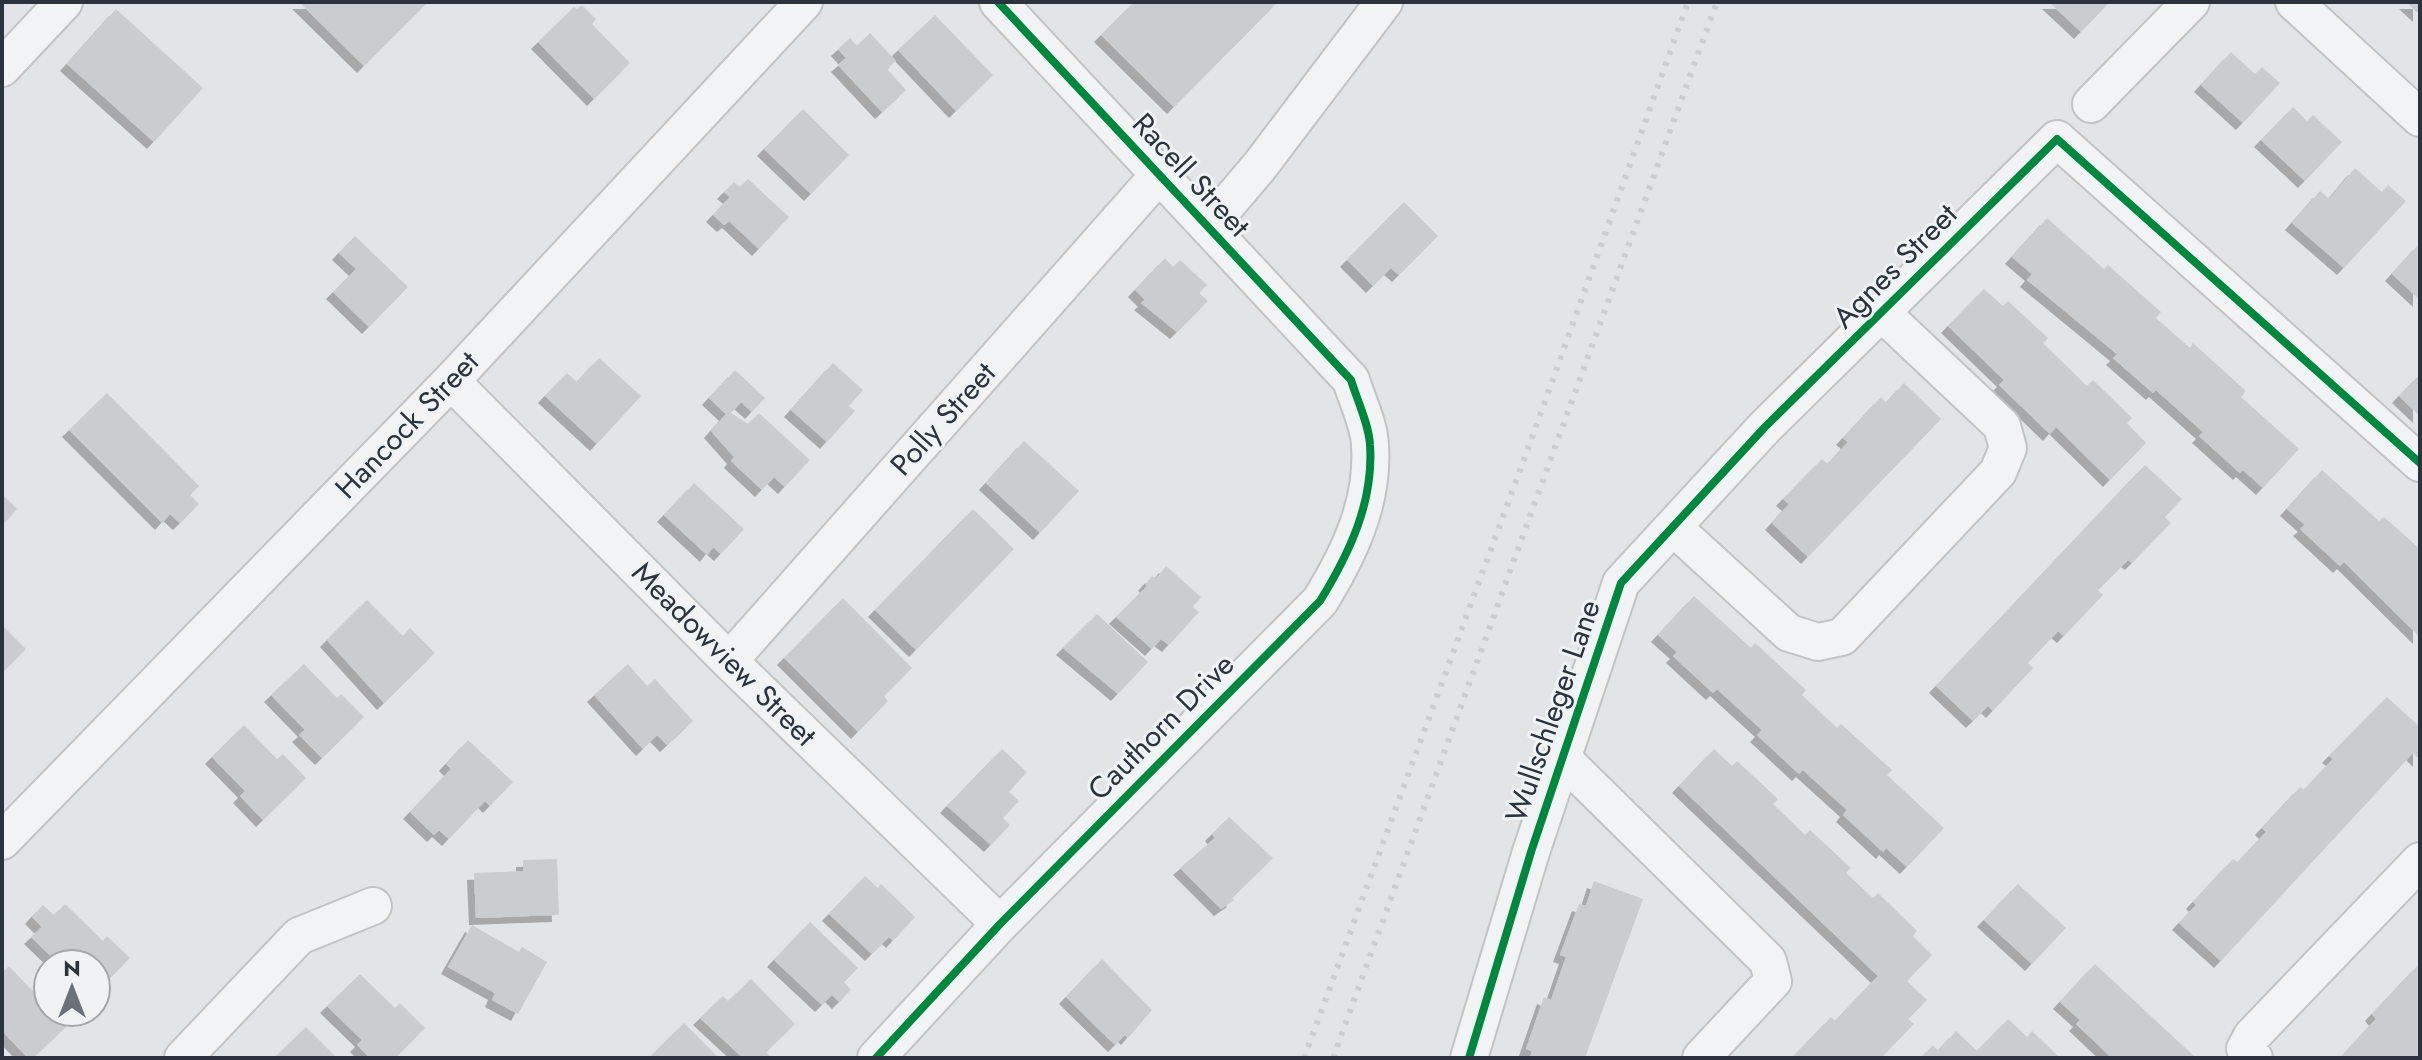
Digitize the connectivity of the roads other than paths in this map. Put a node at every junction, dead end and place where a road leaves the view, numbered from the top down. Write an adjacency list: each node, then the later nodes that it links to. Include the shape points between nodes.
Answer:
1 (64, 2): 7 (street)
2 (804, 2): 14 (street, Hancock Street)
3 (998, 2): 10 (street, Racell Street)
4 (1384, 2): 11 (street)
5 (2191, 2): 8 (street)
6 (2294, 2): 9 (street)
7 (2, 68)
8 (2091, 104)
9 (2420, 118)
10 (1158, 176): 11 (street, Racell Street); 18 (street, Polly Street)
11 (1208, 227): 13 (street, Racell Street)
12 (1882, 313): 15 (street, Agnes Street); 16 (street, Agnes Street, via 2057,139); 17 (street, via 2002,426 2008,448 1998,472 1842,637 1818,642 1789,633)
13 (1351, 380): 23 (street, Cauthorn Drive, via 1370,443 1366,497 1348,557 1320,601)
14 (451, 381): 18 (street, Meadowview Street); 20 (street, Hancock Street)
15 (1765, 427): 17 (street, Wullschleger Lane)
16 (2420, 463)
17 (1673, 527): 19 (street, Wullschleger Lane, via 1621,583)
18 (729, 661): 23 (street, Meadowview Street)
19 (1562, 758): 26 (street, Wullschleger Lane); 27 (street, via 1768,961 1773,981)
20 (2, 841)
21 (2420, 861): 28 (street, via 2252,1036 2245,1049)
22 (373, 906): 24 (street, via 299,936)
23 (1000, 924): 25 (street, Cauthorn Drive)
24 (183, 1058)
25 (876, 1058)
26 (1469, 1058)
27 (1701, 1058)
28 (2254, 1058)

